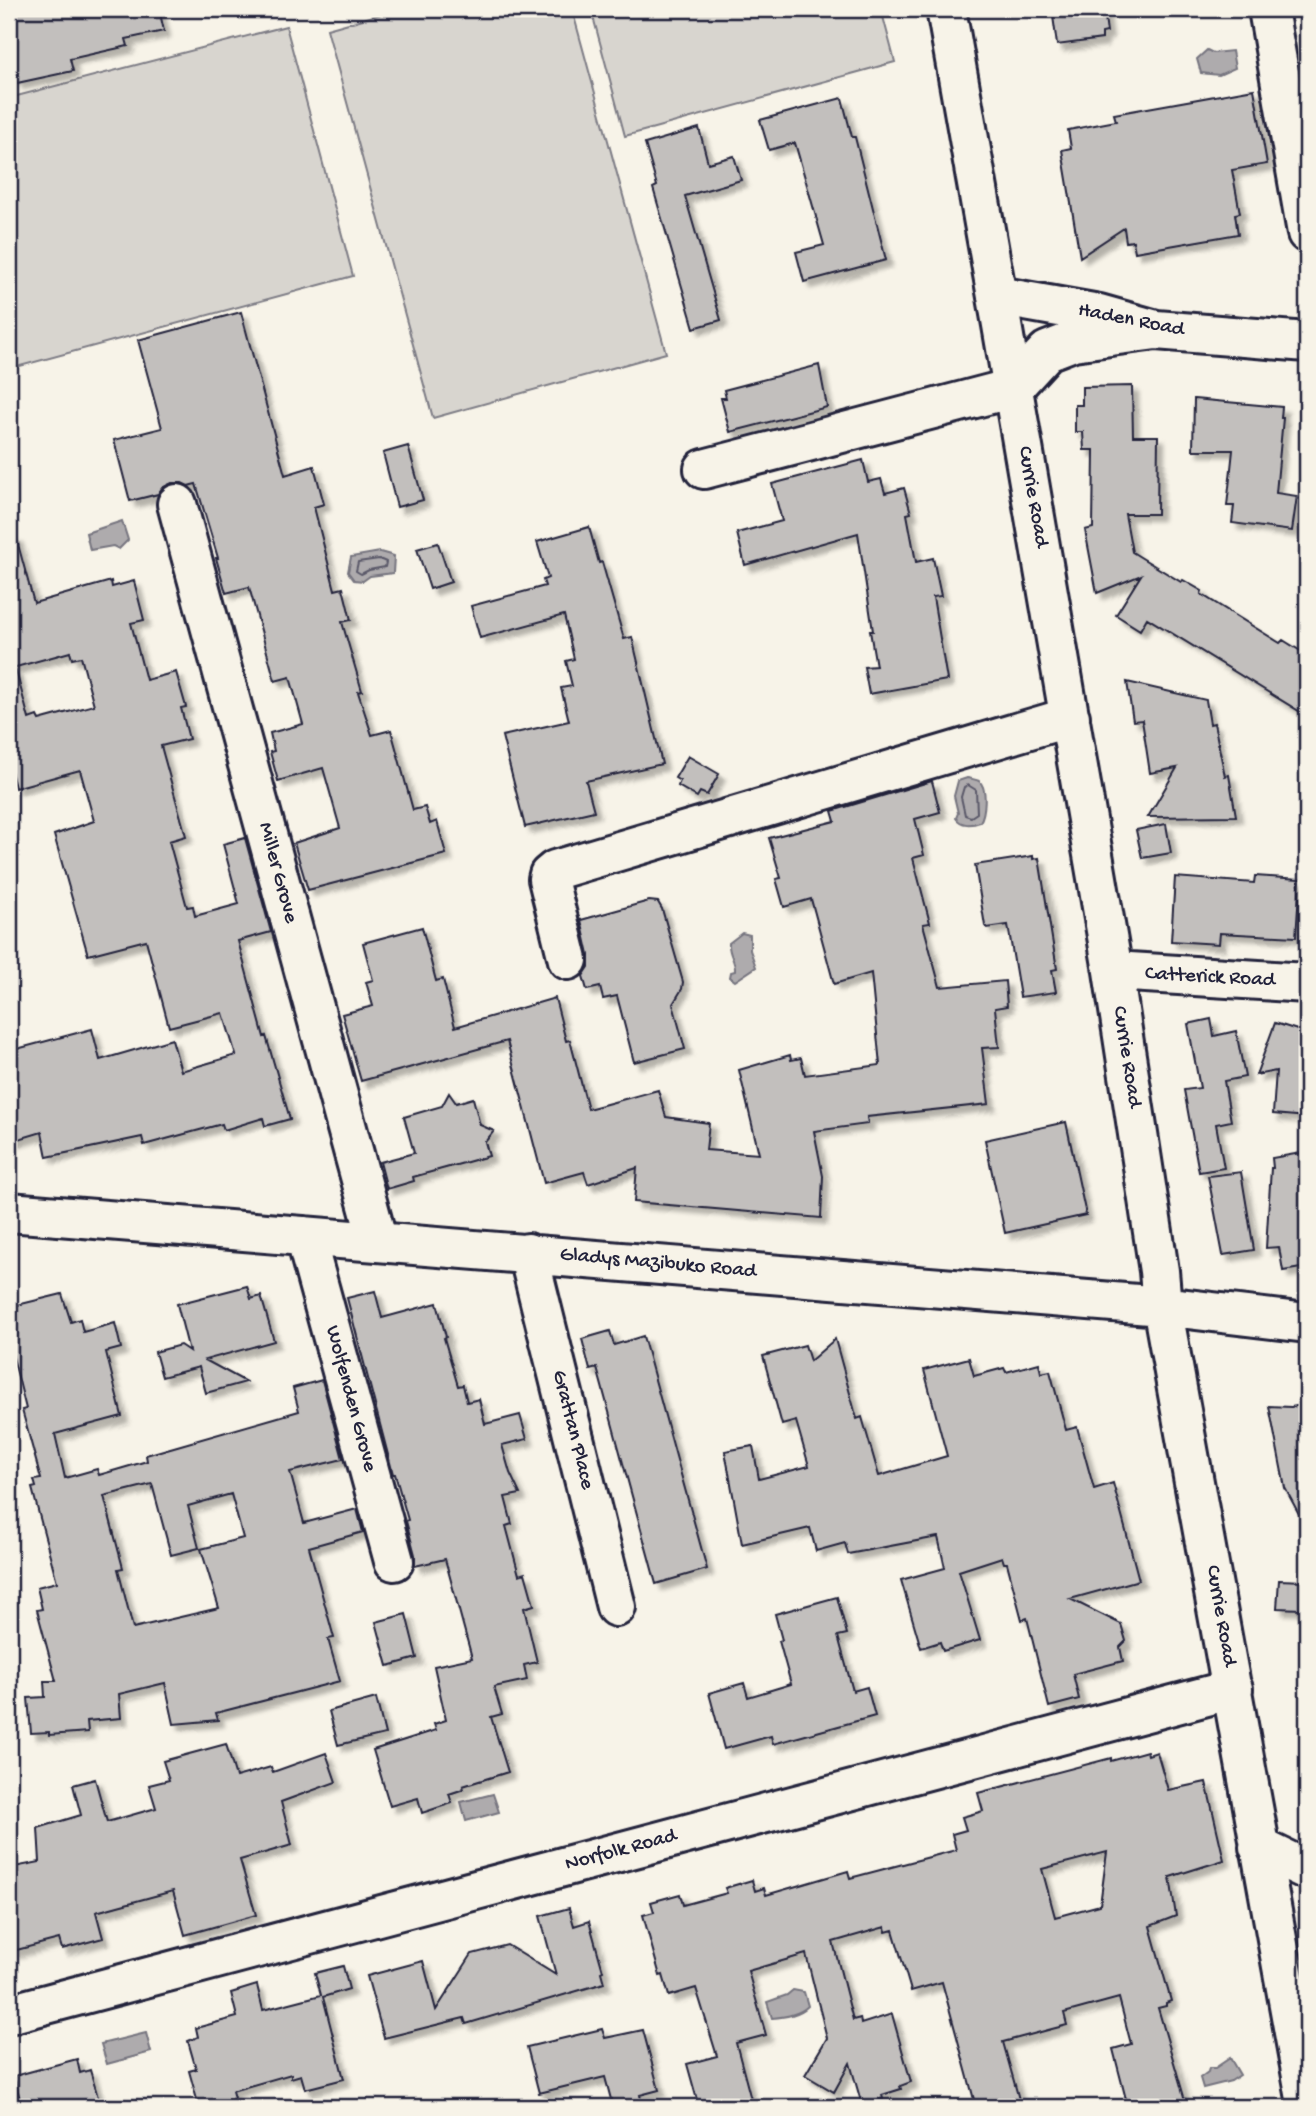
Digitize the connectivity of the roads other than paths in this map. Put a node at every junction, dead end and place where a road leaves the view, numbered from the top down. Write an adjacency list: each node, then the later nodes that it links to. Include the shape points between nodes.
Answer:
1 (946, 9): 4 (street, Currie Road)
2 (1268, 9): 3 (street)
3 (1307, 233)
4 (997, 296): 5 (street, Haden Road, via 1099,314); 7 (street, Currie Road)
5 (1156, 330): 6 (street, Haden Road); 7 (street, via 1073,341 1047,351)
6 (1307, 342)
7 (1013, 388): 8 (street); 10 (street, Currie Road)
8 (704, 469)
9 (177, 504): 16 (street, Miller Grove)
10 (1070, 718): 11 (street, via 555,870 548,879); 12 (street, Currie Road)
11 (568, 960)
12 (1113, 971): 13 (street, Catterick Road); 18 (street, Currie Road)
13 (1307, 983)
14 (9, 1212): 15 (street, Gladys Mazibuko Road)
15 (305, 1236): 16 (street, Gladys Mazibuko Road); 20 (street, Wolfenden Grove)
16 (378, 1242): 17 (street, Gladys Mazibuko Road)
17 (528, 1254): 18 (street, Gladys Mazibuko Road); 21 (street, Grattan Place)
18 (1162, 1306): 19 (street, Gladys Mazibuko Road); 22 (street, Currie Road)
19 (1307, 1322)
20 (394, 1561)
21 (616, 1607)
22 (1233, 1689): 23 (street, Currie Road); 25 (street, Norfolk Road)
23 (1259, 1847): 24 (street); 26 (street, Currie Road)
24 (1307, 1870)
25 (9, 2014)
26 (1307, 2104)

